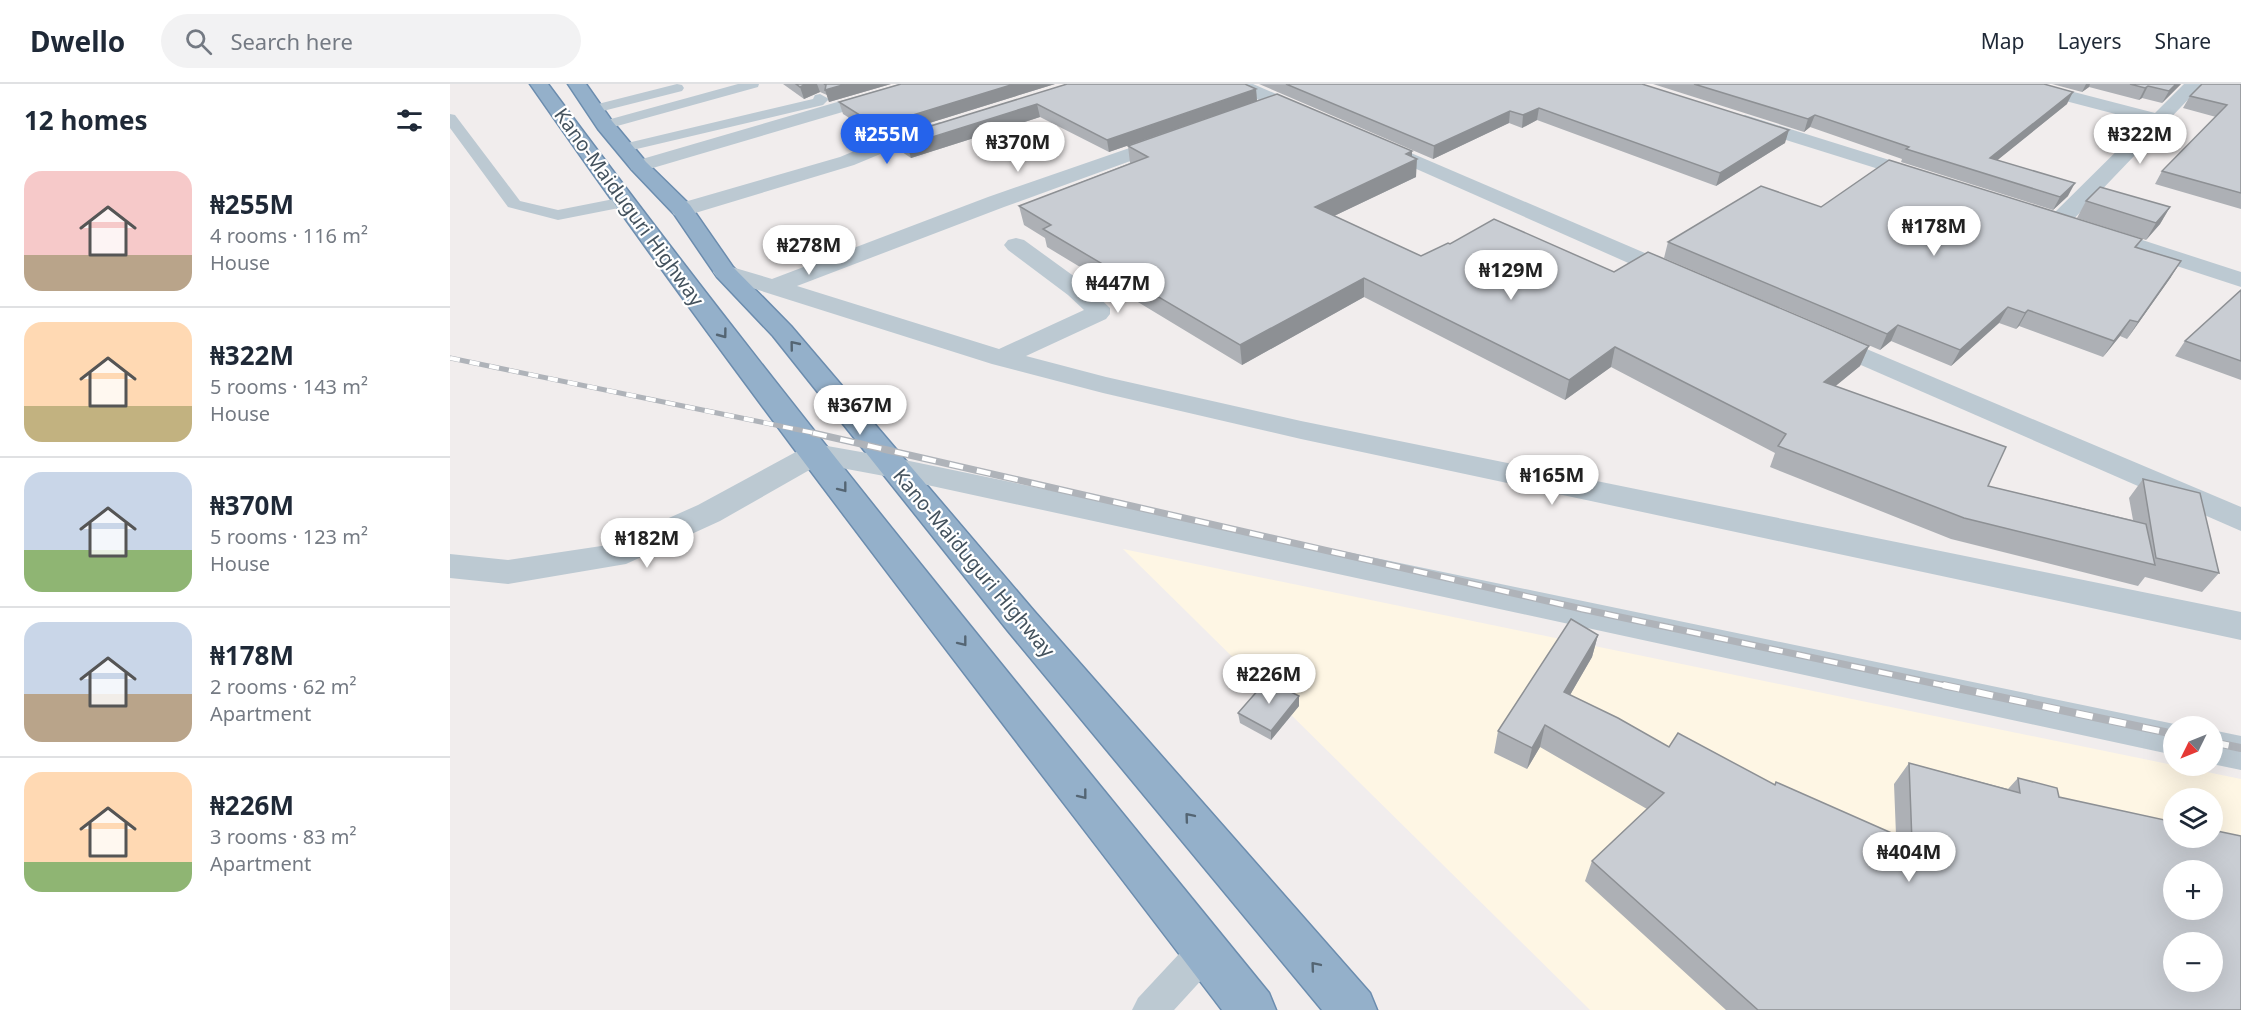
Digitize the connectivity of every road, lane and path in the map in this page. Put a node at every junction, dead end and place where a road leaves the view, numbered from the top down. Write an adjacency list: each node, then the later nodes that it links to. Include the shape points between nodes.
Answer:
1 (540, 84): 18 (highway, Kano-Maiduguri Highway)
2 (693, 84): 15 (lane)
3 (753, 84): 9 (lane)
4 (918, 84): 15 (street)
5 (1238, 84): 25 (street, via 1268,106 1344,130)
6 (2022, 84): 12 (street)
7 (2194, 84): 12 (street)
8 (820, 98): 14 (lane, via 818,102)
9 (695, 100): 14 (lane); 15 (lane)
10 (1731, 116): 17 (street)
11 (450, 118): 18 (lane, via 514,204 558,215)
12 (2158, 119): 21 (street)
13 (960, 122): 19 (street, via 847,161)
14 (722, 125): 15 (lane)
15 (608, 126): 19 (highway, Kano-Maiduguri Highway)
16 (1188, 134): 26 (street)
17 (1947, 184)
18 (624, 202): 29 (highway, Kano-Maiduguri Highway, one-way to 29)
19 (682, 210): 23 (highway, Kano-Maiduguri Highway)
20 (2037, 213): 21 (street)
21 (2060, 220): 24 (street)
22 (1016, 245): 28 (street, via 1077,290 1097,308 1097,314)
23 (725, 272): 26 (street); 30 (highway, Kano-Maiduguri Highway, one-way to 23, via 782,331)
24 (2241, 280)
25 (1694, 283)
26 (773, 287): 28 (street)
27 (1804, 330): 31 (street)
28 (1001, 358): 33 (street, via 1301,430)
29 (816, 453): 30 (street); 32 (street, via 709,513 614,556 508,572); 37 (highway, Kano-Maiduguri Highway, one-way to 37)
30 (895, 468): 34 (street); 40 (highway, Kano-Maiduguri Highway, one-way to 30)
31 (2241, 520)
32 (450, 566)
33 (2241, 626)
34 (2163, 737)
35 (2223, 749): 36 (street)
36 (2241, 753)
37 (1205, 951): 38 (lane); 39 (highway, Kano-Maiduguri Highway)
38 (1150, 1010)
39 (1252, 1010)
40 (1353, 1010)

